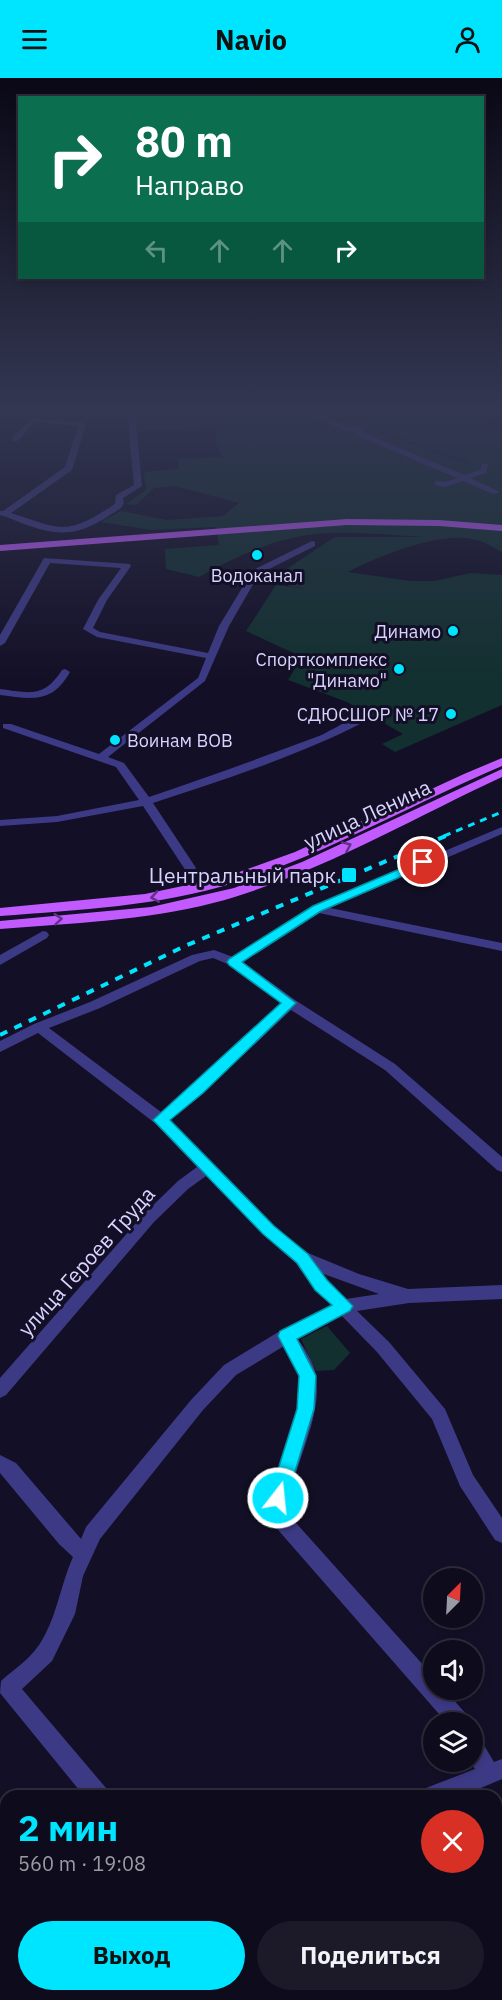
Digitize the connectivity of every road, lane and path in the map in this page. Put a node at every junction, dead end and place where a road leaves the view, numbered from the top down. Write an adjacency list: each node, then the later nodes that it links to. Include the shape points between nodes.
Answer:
1 (19, 502): 3 (street)
2 (120, 502): 3 (street, via 88,525 63,532)
3 (2, 513)
4 (502, 528): 6 (main road, via 347,522)
5 (502, 536): 6 (main road, via 351,529)
6 (149, 539): 8 (main road)
7 (312, 544): 10 (street, via 256,572)
8 (0, 550)
9 (0, 643): 10 (street, via 47,560 127,566 88,629)
10 (211, 656): 15 (street, via 197,684)
11 (65, 672): 12 (street, via 59,686 49,693)
12 (0, 692)
13 (366, 717): 18 (street, via 329,736)
14 (7, 726): 15 (street)
15 (102, 757): 18 (street, via 126,771)
16 (502, 762): 23 (main road, улица Ленина, one-way to 23, via 266,868 228,880 153,897)
17 (502, 773): 24 (main road, улица Ленина, one-way to 17, via 151,910 238,892 353,844)
18 (145, 802): 19 (street, via 57,819); 21 (street)
19 (0, 823)
20 (502, 830): 22 (street)
21 (190, 868)
22 (317, 909): 26 (street); 28 (street)
23 (0, 912)
24 (0, 925)
25 (43, 935): 27 (street)
26 (502, 947)
27 (0, 961)
28 (234, 962): 29 (street); 30 (street, via 214,954 196,958)
29 (290, 1003): 32 (street); 33 (street, via 390,1067)
30 (39, 1027): 31 (street); 32 (street)
31 (0, 1047)
32 (161, 1120): 34 (street)
33 (502, 1166)
34 (208, 1167): 35 (street, via 268,1230); 40 (street, улица Героев Труда, via 149,1218)
35 (303, 1258): 37 (street, via 355,1280); 38 (street, via 321,1285)
36 (502, 1292): 37 (street)
37 (409, 1296): 38 (street)
38 (344, 1306): 39 (street); 42 (street, via 439,1414 466,1480)
39 (286, 1336): 43 (street, via 230,1370 93,1533); 44 (street, via 308,1376 305,1409 278,1498 279,1517)
40 (0, 1390)
41 (0, 1463): 43 (street, via 10,1469)
42 (502, 1534)
43 (84, 1555): 47 (street, via 69,1590 65,1614 45,1654 8,1688)
44 (451, 1712)
45 (483, 1756): 46 (street)
46 (496, 1771): 48 (street)
47 (93, 1790)
48 (449, 1790)

